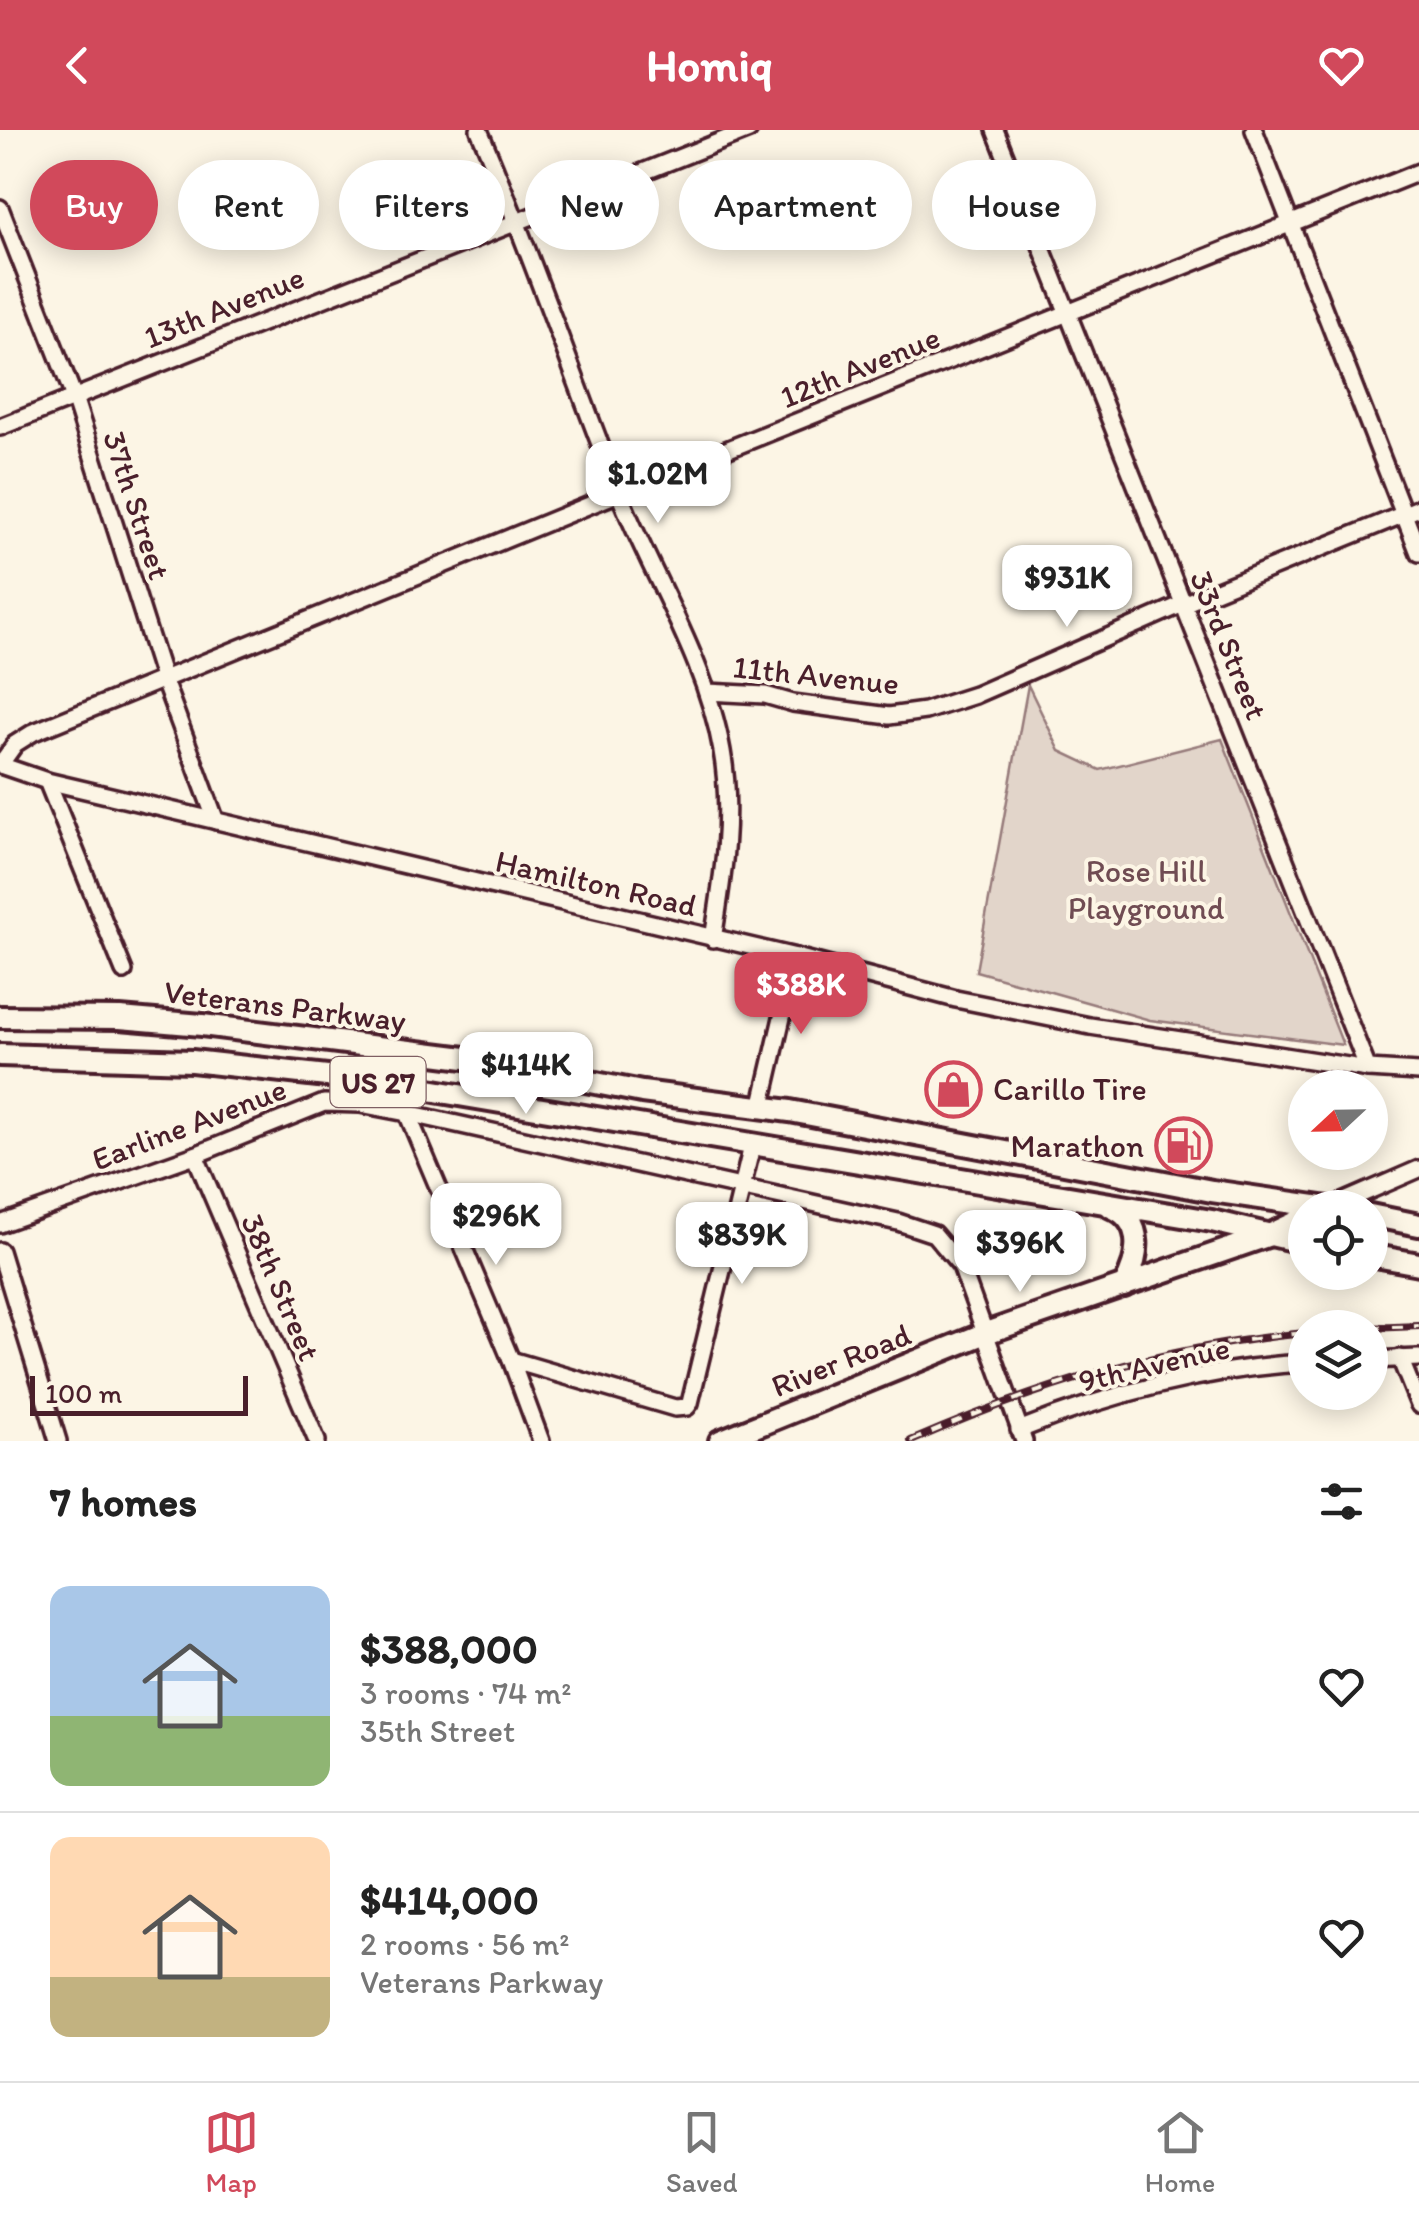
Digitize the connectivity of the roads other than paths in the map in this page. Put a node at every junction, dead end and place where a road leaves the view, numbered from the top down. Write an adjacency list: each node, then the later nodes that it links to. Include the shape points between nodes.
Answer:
1 (479, 130): 7 (street)
2 (749, 130): 7 (street, 13th Avenue)
3 (994, 130): 9 (street, 33rd Street)
4 (1254, 130): 8 (street)
5 (1419, 172): 8 (street, 12th Avenue)
6 (0, 208): 10 (street, 37th Street)
7 (518, 220): 10 (street, 13th Avenue); 12 (street)
8 (1289, 225): 9 (street, 12th Avenue); 13 (street)
9 (1070, 313): 12 (street, 12th Avenue); 15 (street, 33rd Street)
10 (74, 397): 11 (street, 13th Avenue); 16 (street, 37th Street)
11 (0, 427)
12 (619, 493): 16 (street, 12th Avenue); 17 (street)
13 (1411, 511): 14 (street); 15 (street, 11th Avenue)
14 (1419, 553)
15 (1182, 604): 17 (street, 11th Avenue, via 975,695 925,710 889,716); 26 (street, 33rd Street)
16 (164, 681): 18 (street, 12th Avenue, via 34,732); 20 (street, 37th Street)
17 (707, 692): 21 (street, via 722,752 727,818)
18 (0, 765): 19 (street, Hamilton Road)
19 (47, 781): 20 (street, Hamilton Road); 23 (street)
20 (216, 821): 21 (street, Hamilton Road)
21 (714, 940): 22 (street, Hamilton Road)
22 (796, 957): 26 (street, Hamilton Road, via 1090,1026); 28 (street)
23 (124, 971)
24 (0, 1017): 28 (main road, Veterans Parkway / US 27, via 120,1018 320,1038)
25 (0, 1056): 30 (main road, Veterans Parkway / US 27, via 192,1061 381,1082)
26 (1368, 1069): 27 (street, Hamilton Road)
27 (1419, 1072)
28 (761, 1108): 36 (main road, Veterans Parkway / US 27)
29 (407, 1113): 31 (street, Earline Avenue, via 324,1102); 33 (street, Earline Avenue); 51 (street)
30 (752, 1146): 33 (street); 35 (main road, Veterans Parkway / US 27)
31 (195, 1155): 38 (street, Earline Avenue); 56 (street, 38th Street)
32 (1419, 1169): 34 (street)
33 (743, 1190): 47 (street, Earline Avenue, via 934,1234 961,1266); 51 (street, via 686,1407)
34 (1371, 1190)
35 (1098, 1202): 41 (main road, Veterans Parkway / US 27); 46 (main road, via 1122,1212 1136,1236 1134,1268)
36 (1288, 1202)
37 (1388, 1219): 39 (main road)
38 (0, 1224)
39 (1419, 1225)
40 (1288, 1226): 41 (main road, River Road)
41 (1267, 1236): 42 (main road, Veterans Parkway / US 27); 46 (main road, River Road)
42 (1288, 1240)
43 (0, 1252): 55 (street)
44 (1388, 1258): 45 (main road)
45 (1419, 1264)
46 (1124, 1286): 47 (main road, River Road)
47 (986, 1333): 54 (street, Earline Avenue); 58 (main road, River Road)
48 (1400, 1358): 49 (street); 50 (street); 53 (street)
49 (1419, 1358)
50 (1388, 1359)
51 (511, 1360): 57 (street)
52 (1288, 1365): 54 (street, 9th Avenue, via 1135,1392)
53 (1419, 1405)
54 (1021, 1436)
55 (58, 1441)
56 (317, 1441)
57 (541, 1441)
58 (720, 1441)

